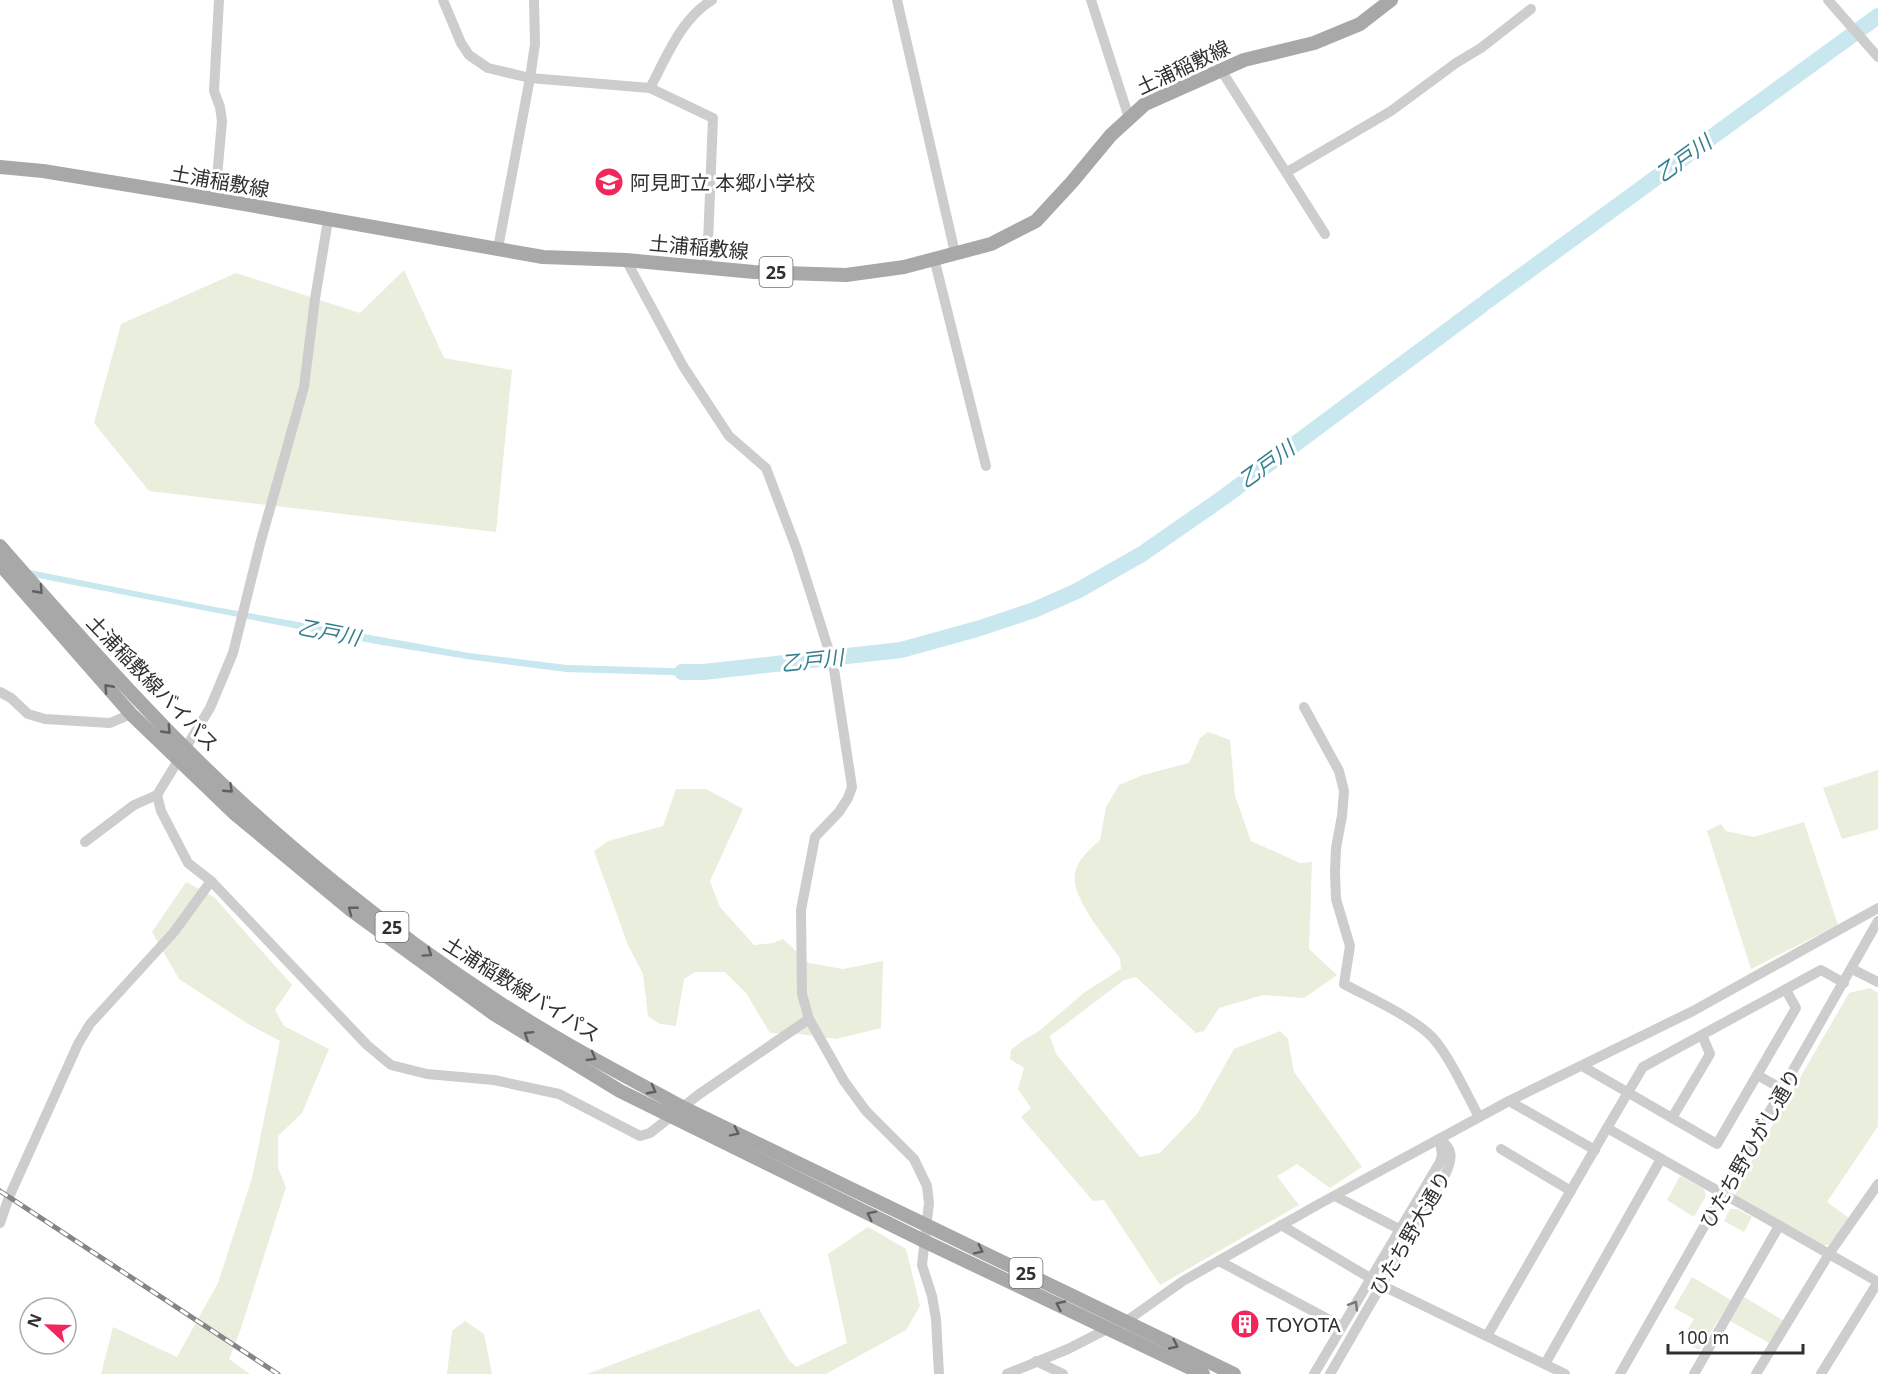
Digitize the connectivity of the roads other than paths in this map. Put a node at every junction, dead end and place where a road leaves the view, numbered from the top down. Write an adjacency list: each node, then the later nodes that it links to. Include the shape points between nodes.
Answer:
1 (219, 0): 17 (street, via 214,91 222,121)
2 (443, 0): 12 (street, via 469,55 488,68)
3 (534, 0): 12 (street, via 535,44)
4 (712, 0): 13 (street, via 685,24)
5 (897, 0): 21 (street)
6 (1091, 0): 14 (street)
7 (1391, 0): 11 (main road, 土浦稲敷線 / 25, via 1360,24 1322,40 1244,60)
8 (1828, 0): 10 (street)
9 (1531, 9): 16 (street, via 1391,111)
10 (1878, 57)
11 (1221, 70): 14 (main road, 土浦稲敷線 / 25, via 1145,104); 16 (street)
12 (530, 78): 13 (street); 20 (street)
13 (650, 88): 24 (street, via 713,118)
14 (1129, 118): 21 (main road, 土浦稲敷線 / 25, via 1036,221 991,244)
15 (0, 167): 17 (main road, 土浦稲敷線 / 25)
16 (1287, 172): 19 (street)
17 (215, 199): 18 (main road, 土浦稲敷線 / 25)
18 (328, 220): 20 (main road, 土浦稲敷線 / 25); 31 (street, via 304,387 242,623 210,708)
19 (1325, 234)
20 (498, 248): 23 (main road, 土浦稲敷線 / 25, via 543,257)
21 (955, 253): 22 (main road, 土浦稲敷線 / 25)
22 (934, 258): 24 (main road, 土浦稲敷線 / 25, via 904,267 846,275); 25 (street)
23 (626, 260): 24 (main road, 土浦稲敷線 / 25); 41 (street, via 683,366 729,436 766,468 829,652 852,787 839,812 815,837 803,900 801,976)
24 (707, 267)
25 (986, 466)
26 (0, 546): 31 (main road, 土浦稲敷線バイパス / 25, one-way to 31)
27 (0, 564): 30 (main road, 土浦稲敷線バイパス / 25, one-way to 27)
28 (0, 692): 30 (street, via 28,714 45,719 110,723)
29 (1304, 707): 50 (street, via 1340,771 1344,791 1335,872 1336,899 1350,946 1344,984 1416,1024 1432,1038)
30 (131, 714): 31 (main road, 土浦稲敷線バイパス / 25)
31 (182, 755): 32 (street); 48 (main road, 土浦稲敷線バイパス / 25, one-way to 48, via 324,873 498,1002); 49 (main road, 土浦稲敷線バイパス / 25, one-way to 31, via 592,1075 420,962 234,813)
32 (157, 795): 33 (street, via 134,805); 34 (street, via 165,820 189,862)
33 (85, 842)
34 (211, 881): 49 (street, via 367,1045 391,1065 559,1094 640,1136 650,1133); 61 (street, via 174,932 90,1024)
35 (1878, 908): 43 (street, via 1693,1011)
36 (1878, 921): 37 (street, ひたち野ひがし通り)
37 (1852, 969): 38 (street); 39 (street, ひたち野ひがし通り)
38 (1878, 982)
39 (1844, 983): 40 (street, via 1821,970); 45 (street, ひたち野ひがし通り)
40 (1786, 990): 42 (street); 44 (street, via 1796,1008)
41 (809, 1019): 48 (street); 62 (street, via 855,1096 914,1159 929,1197)
42 (1702, 1035): 46 (street, via 1643,1067); 51 (street, via 1710,1054)
43 (1582, 1065): 46 (street); 47 (street)
44 (1757, 1075): 45 (street); 51 (street, via 1717,1144)
45 (1784, 1090): 59 (street, ひたち野ひがし通り)
46 (1628, 1092): 51 (street); 52 (street)
47 (1509, 1101): 50 (street); 55 (street)
48 (682, 1107): 49 (street); 62 (main road, 土浦稲敷線バイパス / 25, one-way to 62)
49 (670, 1116): 66 (main road, 土浦稲敷線バイパス / 25, one-way to 49)
50 (1479, 1118): 53 (street)
51 (1672, 1118)
52 (1607, 1128): 55 (street); 56 (street)
53 (1440, 1140): 60 (street); 65 (street, ひたち野大通り, via 1440,1162); 70 (street, ひたち野大通り, via 1447,1145 1452,1159)
54 (1501, 1149): 58 (street)
55 (1595, 1150): 58 (street)
56 (1661, 1159): 59 (street); 76 (street)
57 (1878, 1184): 67 (street)
58 (1571, 1191): 74 (street)
59 (1724, 1194): 64 (street); 85 (street, ひたち野ひがし通り)
60 (1335, 1196): 63 (street); 65 (street)
61 (0, 1223)
62 (927, 1224): 66 (street); 71 (main road, 土浦稲敷線バイパス / 25, one-way to 71)
63 (1281, 1225): 68 (street); 69 (street)
64 (1779, 1226): 67 (street); 86 (street)
65 (1400, 1229): 69 (street, ひたち野大通り)
66 (924, 1241): 73 (main road, 土浦稲敷線バイパス / 25, one-way to 66); 77 (street, via 922,1265 936,1319)
67 (1829, 1254): 87 (street); 88 (street, via 1878,1282)
68 (1219, 1261): 71 (street); 72 (street)
69 (1370, 1278): 72 (street, ひたち野大通り, one-way to 69)
70 (1381, 1285): 74 (street); 83 (street, ひたち野大通り)
71 (1125, 1322): 81 (main road, 25, one-way to 81)
72 (1341, 1326): 82 (street, ひたち野大通り)
73 (1109, 1328): 75 (street); 80 (main road, 25)
74 (1487, 1336): 76 (street)
75 (1036, 1361): 78 (street); 79 (street)
76 (1545, 1364): 84 (street)
77 (939, 1374)
78 (1007, 1374)
79 (1063, 1374)
80 (1203, 1374)
81 (1234, 1374)
82 (1314, 1374)
83 (1330, 1374)
84 (1565, 1374)
85 (1620, 1374)
86 (1694, 1374)
87 (1756, 1374)
88 (1821, 1374)

